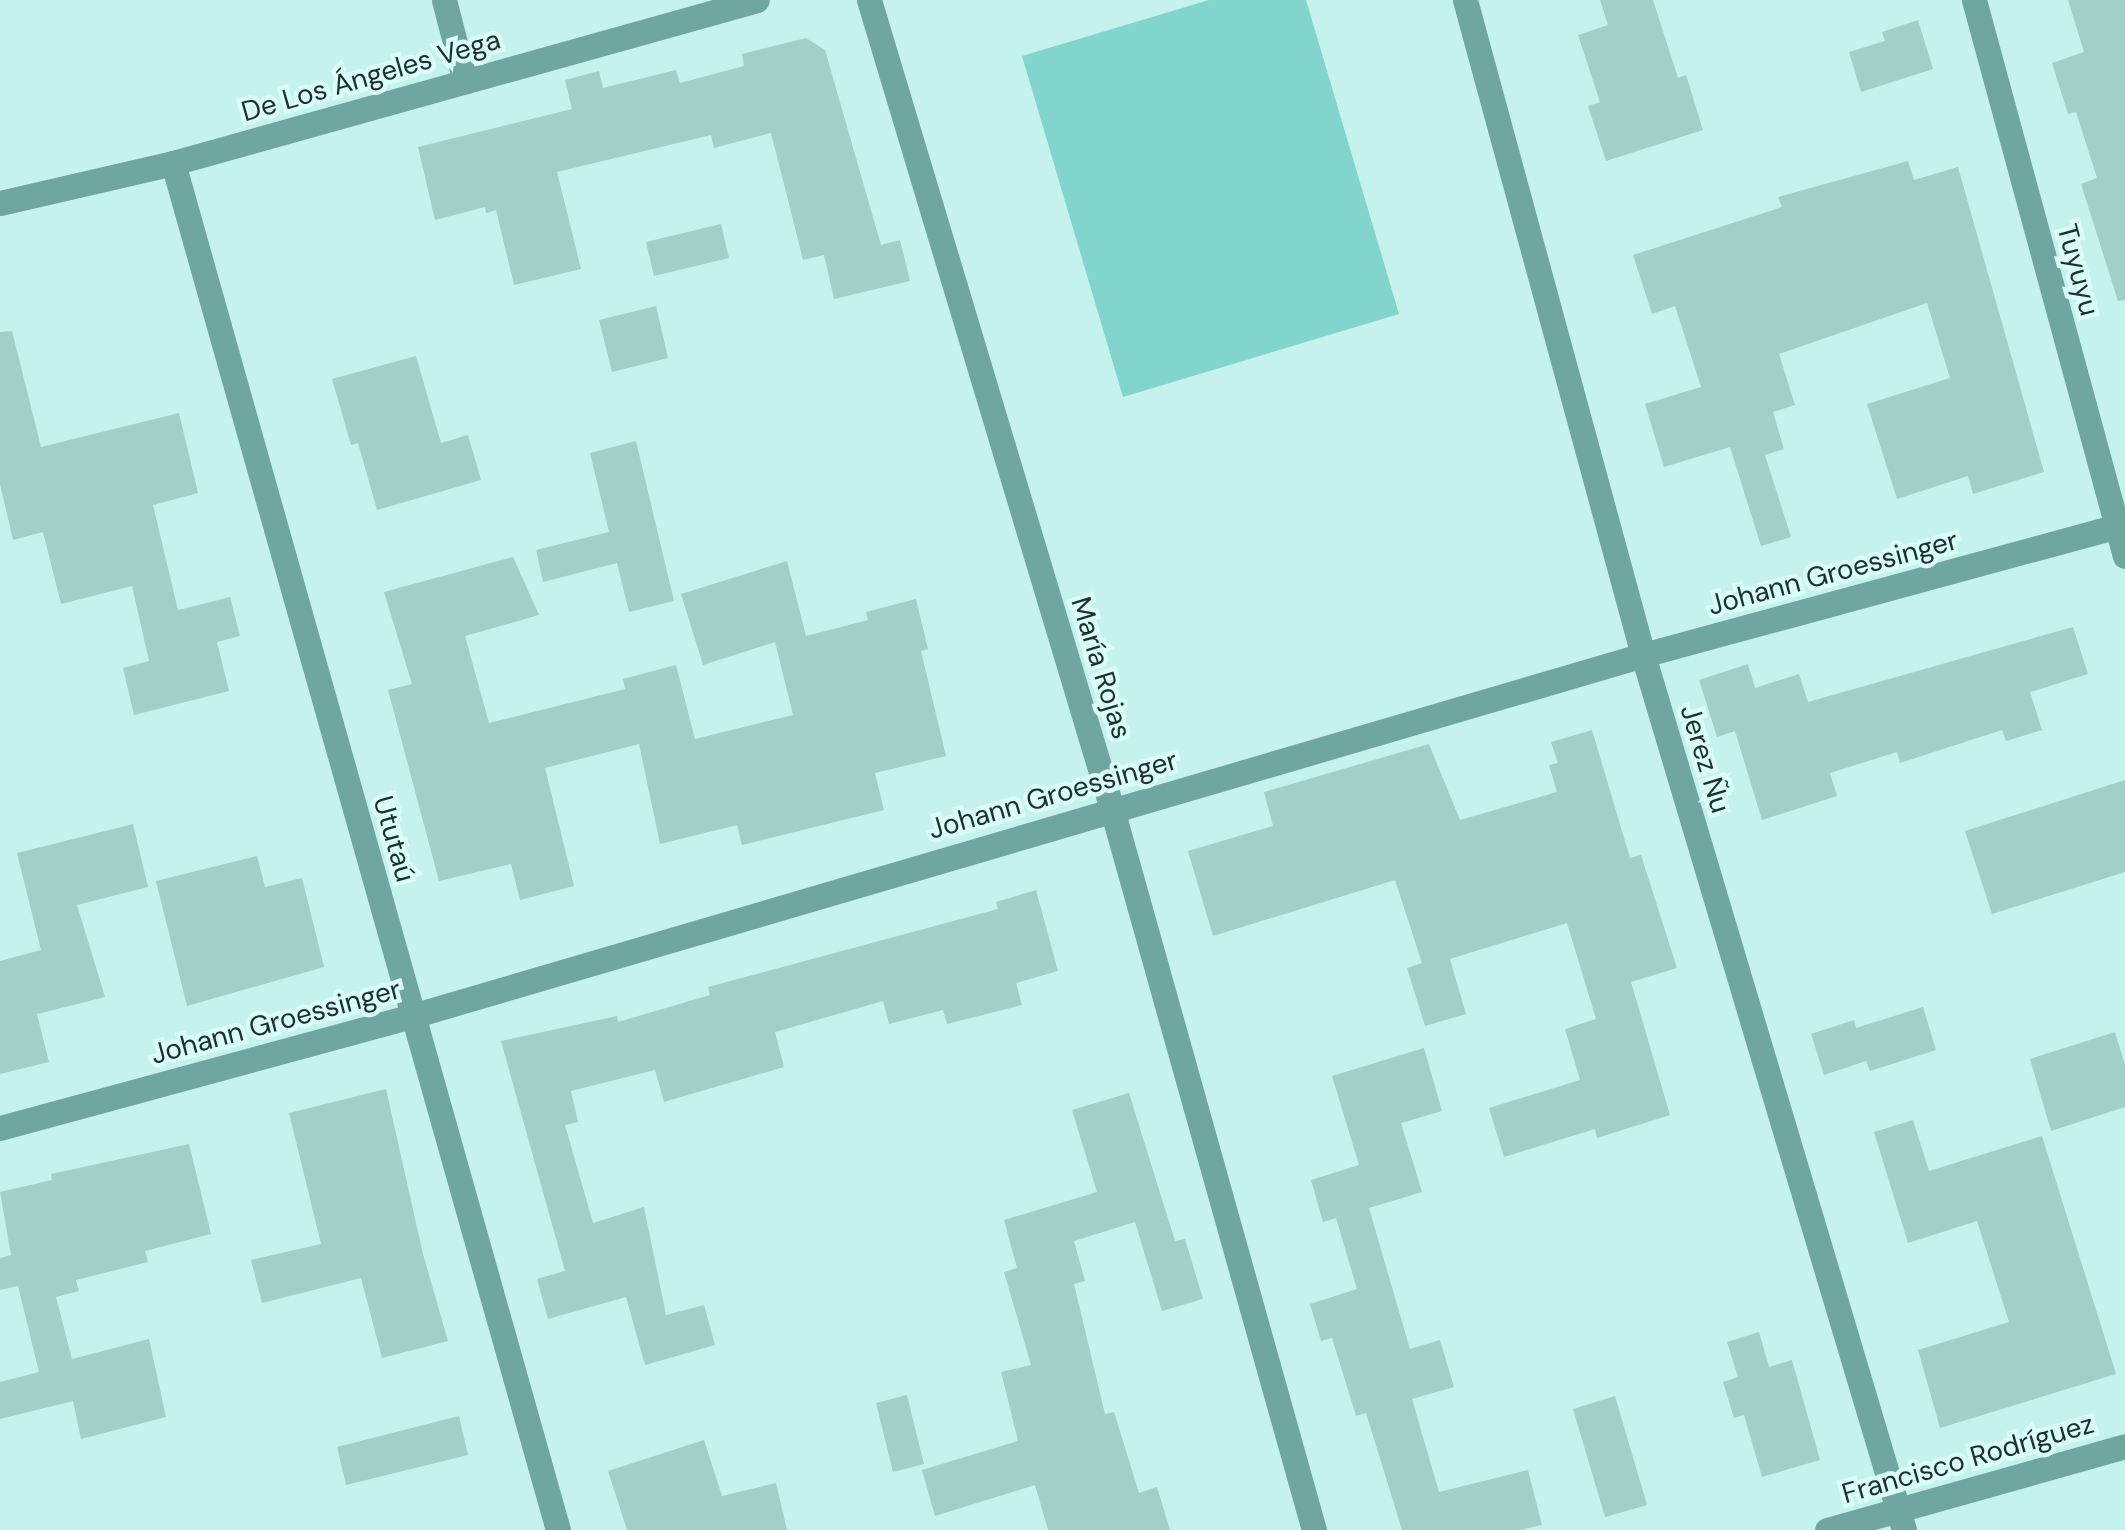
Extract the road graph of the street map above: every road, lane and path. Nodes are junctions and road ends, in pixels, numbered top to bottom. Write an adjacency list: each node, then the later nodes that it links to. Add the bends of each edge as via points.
1 (444, 0): 6 (street)
2 (757, 0): 6 (street, De Los Ángeles Vega)
3 (869, 0): 12 (street, María Rojas)
4 (1465, 0): 11 (street, Jerez Ñu)
5 (1974, 0): 9 (street, Tuyuyu)
6 (465, 82): 7 (street, De Los Ángeles Vega)
7 (173, 163): 8 (street, De Los Ángeles Vega); 13 (street, Ututaú)
8 (0, 203)
9 (2121, 526): 10 (street, Tuyuyu); 11 (street, Johann Groessinger)
10 (2125, 556)
11 (1643, 656): 12 (street, Johann Groessinger); 16 (street, Jerez Ñu)
12 (1112, 809): 13 (street, Johann Groessinger); 18 (street, María Rojas)
13 (412, 1016): 14 (street, Johann Groessinger); 17 (street, Ututaú)
14 (0, 1128)
15 (2125, 1446): 16 (street, Francisco Rodríguez)
16 (1902, 1520): 19 (street, Francisco Rodríguez)
17 (558, 1530)
18 (1314, 1530)
19 (1827, 1530)

